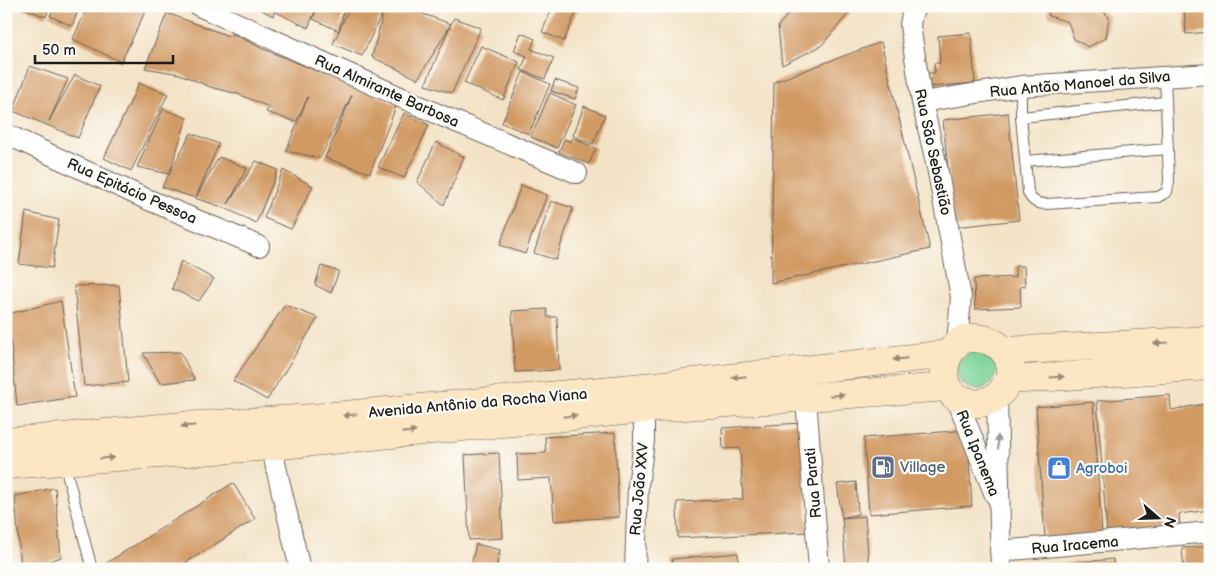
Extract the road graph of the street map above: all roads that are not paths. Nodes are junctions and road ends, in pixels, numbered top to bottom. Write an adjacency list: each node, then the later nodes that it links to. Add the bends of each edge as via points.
1 (199, 6): 12 (street, Rua Almirante Barbosa)
2 (916, 6): 6 (street, Rua São Sebastião, via 910,25)
3 (1210, 74): 4 (street, Rua Antão Manoel da Silva)
4 (1165, 76): 5 (street, Rua Antão Manoel da Silva); 7 (lane)
5 (1021, 86): 6 (street, Rua Antão Manoel da Silva); 8 (lane)
6 (922, 102): 15 (street, Rua São Sebastião)
7 (1165, 102): 8 (lane); 10 (lane)
8 (1020, 116): 11 (lane)
9 (6, 134): 13 (street, Rua Epitácio Pessoa, via 144,198)
10 (1168, 149): 11 (lane); 11 (lane, via 1168,189 1158,197 1038,204 1028,192)
11 (1025, 161)
12 (577, 173)
13 (260, 246)
14 (1210, 340): 15 (main road, Avenida Antônio da Rocha Viana, one-way to 15)
15 (973, 347): 17 (main road, via 1010,364); 18 (main road, via 944,370); 21 (main road, Avenida Antônio da Rocha Viana, one-way to 21, via 675,384)
16 (1210, 366): 17 (main road, one-way to 16)
17 (1003, 389): 18 (main road, via 976,404); 25 (street, Rua Ipanema, one-way to 17)
18 (952, 392): 19 (main road, Avenida Antônio da Rocha Viana, one-way to 18); 25 (street, Rua Ipanema)
19 (806, 398): 20 (main road, Avenida Antônio da Rocha Viana); 31 (street, Rua Parati)
20 (644, 409): 22 (main road, Avenida Antônio da Rocha Viana, one-way to 20); 30 (street, Rua João XXV)
21 (6, 442)
22 (271, 446): 23 (main road, Avenida Antônio da Rocha Viana, one-way to 22); 29 (street)
23 (64, 461): 24 (main road, Avenida Antônio da Rocha Viana); 28 (lane)
24 (6, 465)
25 (1000, 509): 27 (street, Rua Ipanema)
26 (1210, 532): 27 (street, Rua Iracema)
27 (1000, 560)
28 (92, 569)
29 (300, 569)
30 (634, 569)
31 (819, 569)

